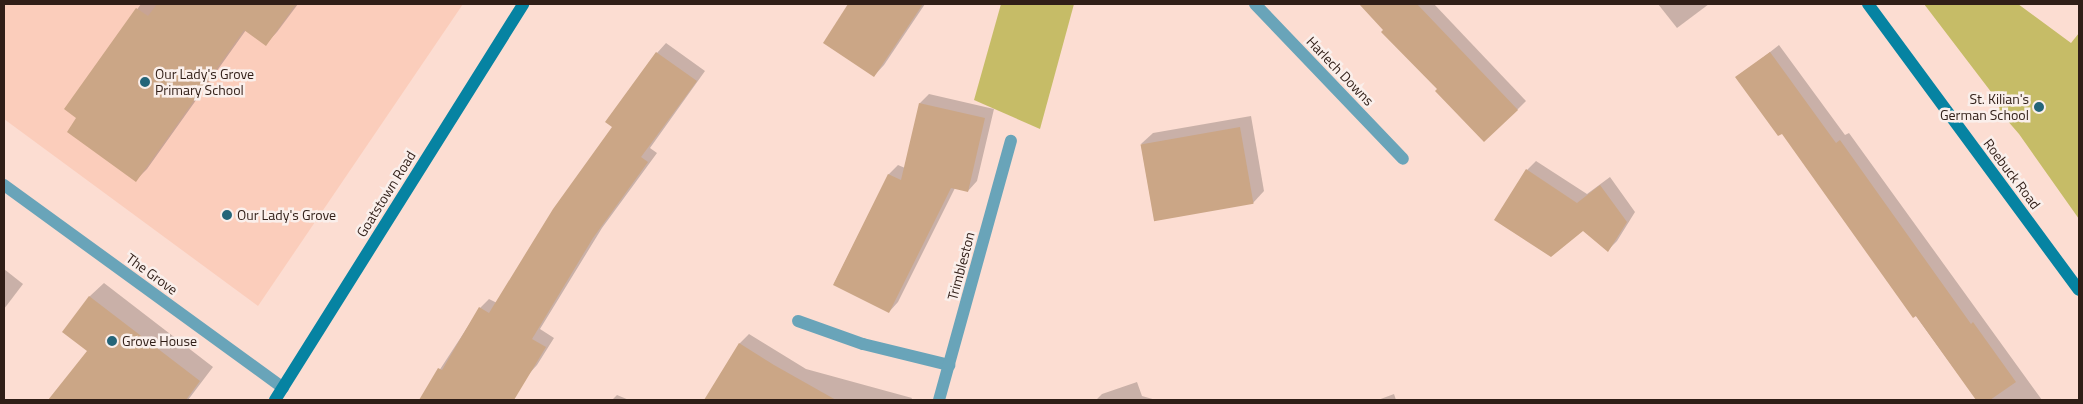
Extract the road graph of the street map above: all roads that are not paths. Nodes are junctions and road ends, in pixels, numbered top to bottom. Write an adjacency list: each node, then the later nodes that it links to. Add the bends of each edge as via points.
1 (522, 4): 10 (main road, Goatstown Road)
2 (1255, 4): 5 (street, Harlech Downs)
3 (1868, 4): 7 (main road, Roebuck Road)
4 (1011, 141): 9 (street, Trimbleston)
5 (1403, 159)
6 (4, 185): 10 (street, The Grove)
7 (2079, 290)
8 (798, 321): 9 (street, via 863,344)
9 (949, 365): 12 (street, Trimbleston)
10 (283, 388): 11 (main road, Goatstown Road)
11 (275, 400)
12 (939, 400)

